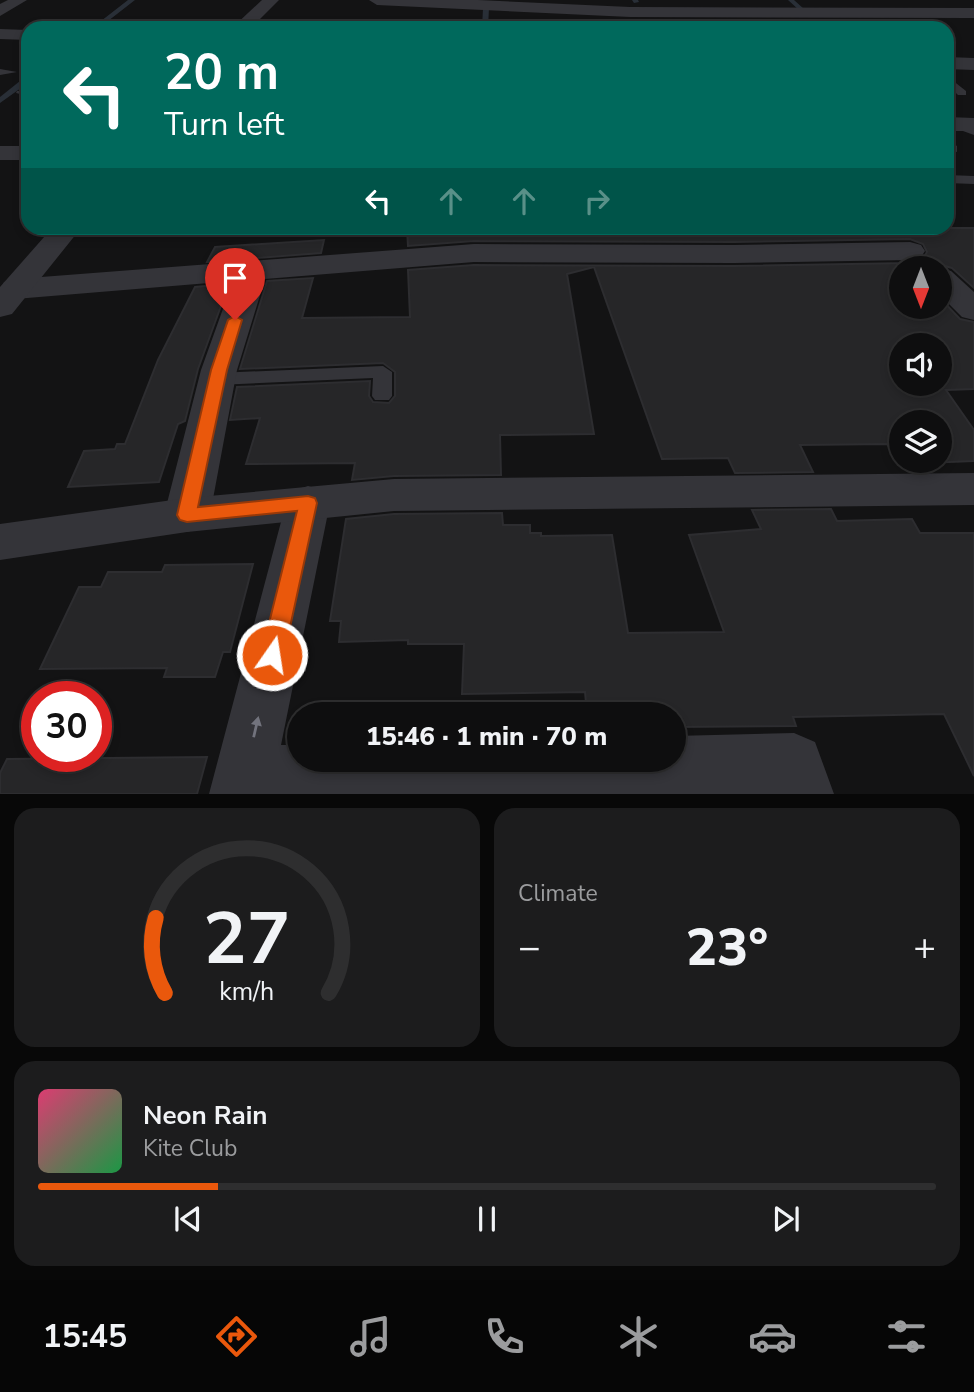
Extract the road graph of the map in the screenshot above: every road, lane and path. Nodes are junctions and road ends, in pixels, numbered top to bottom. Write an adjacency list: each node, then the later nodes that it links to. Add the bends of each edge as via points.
1 (271, 0): 10 (street)
2 (377, 0): 4 (street)
3 (926, 0): 8 (street)
4 (435, 1): 5 (street)
5 (626, 6): 6 (street)
6 (682, 13): 7 (street); 11 (street)
7 (806, 13): 8 (street); 12 (street)
8 (948, 13): 9 (street)
9 (974, 13)
10 (248, 21)
11 (688, 21)
12 (815, 21)
13 (0, 34): 14 (street)
14 (21, 35)
15 (954, 63): 16 (street)
16 (974, 64)
17 (0, 72): 18 (lane)
18 (12, 72)
19 (954, 86): 20 (lane)
20 (962, 93)
21 (954, 124): 22 (street)
22 (974, 128)
23 (0, 153): 24 (street)
24 (21, 153)
25 (954, 179): 26 (lane)
26 (974, 180)
27 (61, 235): 33 (street)
28 (893, 235): 29 (street)
29 (916, 256)
30 (889, 258): 31 (street, via 474,253)
31 (252, 271): 33 (street); 35 (street)
32 (952, 289): 34 (street)
33 (8, 298)
34 (974, 310)
35 (217, 379): 36 (lane, via 383,372); 39 (street)
36 (382, 396)
37 (974, 489): 38 (street, via 408,495)
38 (308, 503): 39 (street); 41 (street, one-way to 38)
39 (187, 515): 40 (street)
40 (0, 542)
41 (242, 785): 42 (street, via 794,763)
42 (804, 793)

